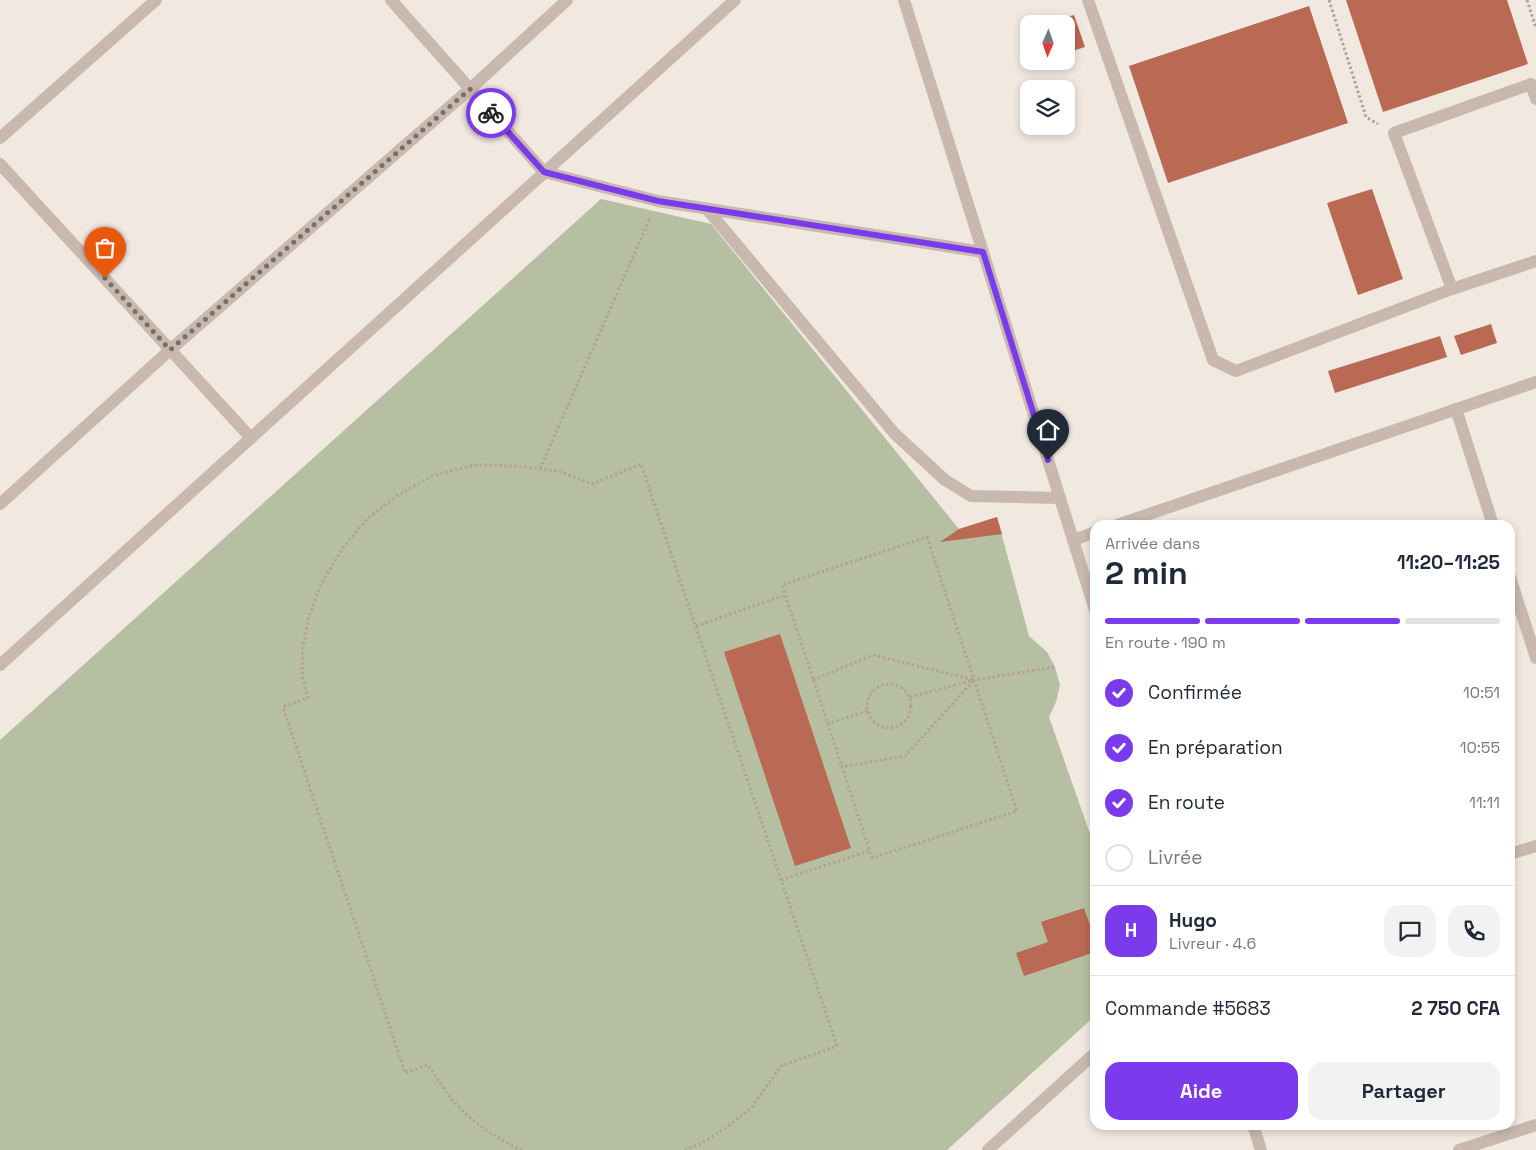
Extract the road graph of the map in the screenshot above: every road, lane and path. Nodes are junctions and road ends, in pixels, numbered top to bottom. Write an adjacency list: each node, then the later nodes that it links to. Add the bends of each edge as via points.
1 (156, 0): 13 (street)
2 (391, 0): 10 (street)
3 (567, 0): 10 (street)
4 (734, 0): 15 (street)
5 (904, 0): 18 (street)
6 (1088, 0): 20 (street, via 1213,360 1236,371)
7 (1329, 0): 12 (path, via 1366,117)
8 (1527, 0): 9 (path)
9 (1536, 28)
10 (470, 89): 15 (street); 21 (street)
11 (1536, 99): 12 (street, via 1531,84)
12 (1394, 133): 20 (street)
13 (0, 138)
14 (0, 164): 21 (street)
15 (544, 172): 16 (street); 24 (street)
16 (658, 201): 17 (street); 25 (path)
17 (707, 209): 18 (street); 26 (street, via 895,434 945,480 971,496)
18 (983, 252): 26 (street)
19 (1536, 261): 20 (street)
20 (1452, 289)
21 (170, 350): 24 (street); 27 (street)
22 (1536, 382): 23 (street)
23 (1456, 409): 28 (street); 29 (street)
24 (251, 438): 37 (street)
25 (540, 469): 35 (path, via 592,484 641,464); 52 (path, via 475,465 432,476 398,495 367,519 342,548 321,584 308,620 302,676 308,698 282,707 405,1073 428,1065 450,1097 475,1122)
26 (1060, 498): 31 (street)
27 (0, 504)
28 (1132, 520)
29 (1491, 520)
30 (1090, 534): 31 (street)
31 (1074, 540): 32 (street)
32 (1090, 593)
33 (1515, 593): 36 (street)
34 (785, 595): 35 (path); 39 (path); 40 (path, via 782,585 927,537)
35 (696, 626): 48 (path)
36 (1536, 658)
37 (0, 665)
38 (1055, 667): 40 (path)
39 (813, 680): 40 (path, via 873,655); 43 (path)
40 (974, 680): 41 (path); 44 (path, via 905,756); 46 (path, via 1017,811 872,858)
41 (910, 697): 42 (path, via 900,686 878,686 869,696); 42 (path, via 912,704 908,718 896,727 881,726)
42 (868, 711): 43 (path)
43 (827, 724): 44 (path)
44 (842, 767): 46 (path)
45 (1536, 846): 47 (street)
46 (869, 851): 48 (path)
47 (1515, 852)
48 (781, 880): 53 (path, via 837,1046 781,1066 752,1107 727,1127)
49 (1090, 1058): 54 (street)
50 (1536, 1124): 56 (street)
51 (1255, 1130): 55 (street)
52 (522, 1150)
53 (685, 1150)
54 (988, 1150)
55 (1261, 1150)
56 (1459, 1150)

